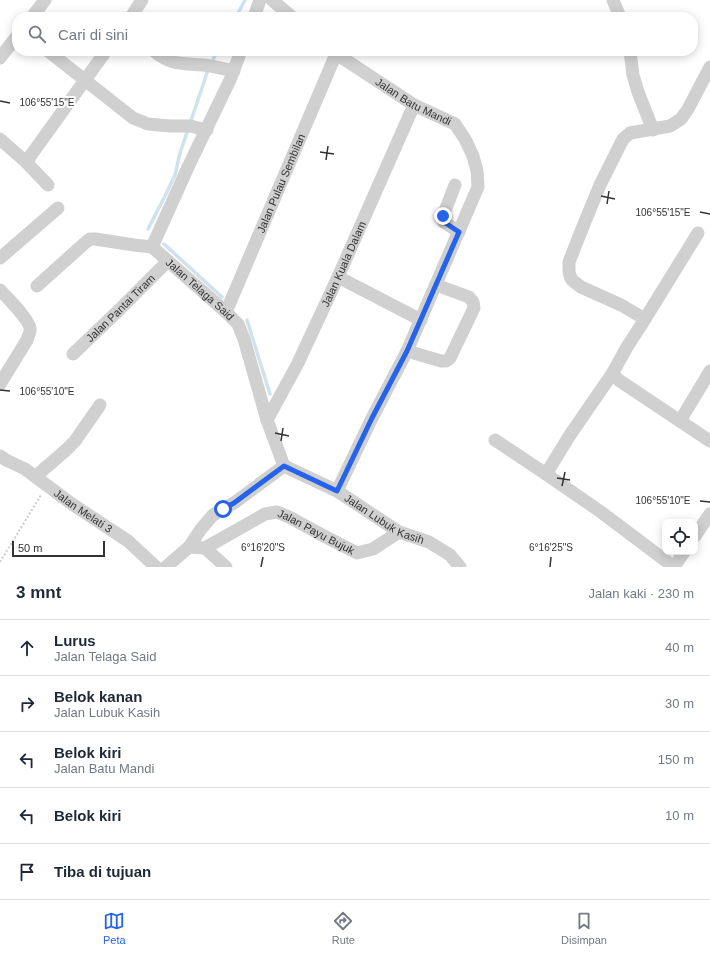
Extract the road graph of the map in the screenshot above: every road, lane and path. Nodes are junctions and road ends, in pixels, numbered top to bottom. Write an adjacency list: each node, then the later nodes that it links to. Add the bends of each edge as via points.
1 (45, 0): 6 (street)
2 (142, 0): 7 (street)
3 (260, 0): 8 (street)
4 (272, 0): 9 (street)
5 (613, 0): 10 (street)
6 (36, 12)
7 (134, 12)
8 (256, 12)
9 (286, 12)
10 (618, 12)
11 (12, 42): 19 (street)
12 (54, 56): 22 (street)
13 (102, 56): 22 (street)
14 (159, 56): 21 (street, via 174,63)
15 (239, 56): 21 (street)
16 (333, 56): 40 (street, Jalan Pulau Sembilan)
17 (339, 56): 23 (street, Jalan Batu Mandi)
18 (631, 56): 25 (street, via 638,92)
19 (0, 58)
20 (710, 67): 25 (street, via 680,119 670,126)
21 (234, 71): 24 (street)
22 (85, 80): 24 (street, via 133,118 148,124); 27 (street)
23 (414, 104): 31 (street, Jalan Batu Mandi, via 455,124 466,139 473,156 478,187); 36 (street, Jalan Kuala Dalam)
24 (207, 130): 33 (street)
25 (653, 130): 41 (street, via 630,134 623,139 600,185 569,262 570,276 581,288 621,305)
26 (0, 140): 27 (street)
27 (26, 162): 28 (street)
28 (48, 185)
29 (455, 185): 31 (street, via 443,220)
30 (58, 208): 34 (street)
31 (459, 232): 37 (street, Jalan Batu Mandi)
32 (698, 232): 41 (street)
33 (152, 247): 35 (street, Jalan Telaga Said); 38 (street, via 90,239)
34 (0, 258)
35 (168, 261): 40 (street, Jalan Telaga Said); 44 (street, Jalan Pantai Tiram)
36 (338, 277): 42 (street); 49 (street, Jalan Kuala Dalam, via 297,365)
37 (436, 285): 42 (street, Jalan Batu Mandi); 43 (street, via 468,297 474,308 450,358 446,361)
38 (37, 286)
39 (0, 290): 47 (street, via 30,327 27,340)
40 (226, 312): 49 (street, Jalan Telaga Said, via 238,324 244,339)
41 (645, 319): 46 (street)
42 (421, 320): 43 (street, Jalan Batu Mandi)
43 (407, 351): 58 (street, Jalan Batu Mandi)
44 (73, 354)
45 (710, 371): 50 (street)
46 (612, 374): 50 (street); 55 (street)
47 (1, 378)
48 (100, 405): 56 (street, via 75,441)
49 (267, 420): 54 (street, Jalan Telaga Said)
50 (680, 421): 52 (street)
51 (495, 440): 55 (street)
52 (710, 441)
53 (2, 461): 56 (street, Jalan Melati 3, via 17,464)
54 (284, 466): 58 (street, Jalan Lubuk Kasih); 62 (street, via 234,503 213,515)
55 (546, 474): 70 (street)
56 (36, 476): 57 (street, Jalan Melati 3)
57 (47, 486): 65 (path); 66 (street, Jalan Melati 3, via 128,541)
58 (337, 491): 60 (street, Jalan Lubuk Kasih)
59 (710, 514): 61 (street)
60 (399, 532): 63 (street, Jalan Payu Bujuk, via 373,549 357,553 277,512 265,514); 69 (street, Jalan Lubuk Kasih, via 429,542 450,556)
61 (698, 532)
62 (189, 547): 63 (street); 67 (street)
63 (206, 548): 68 (street)
64 (682, 555): 70 (street)
65 (0, 562)
66 (156, 567)
67 (166, 567)
68 (226, 567)
69 (460, 567)
70 (674, 567)

